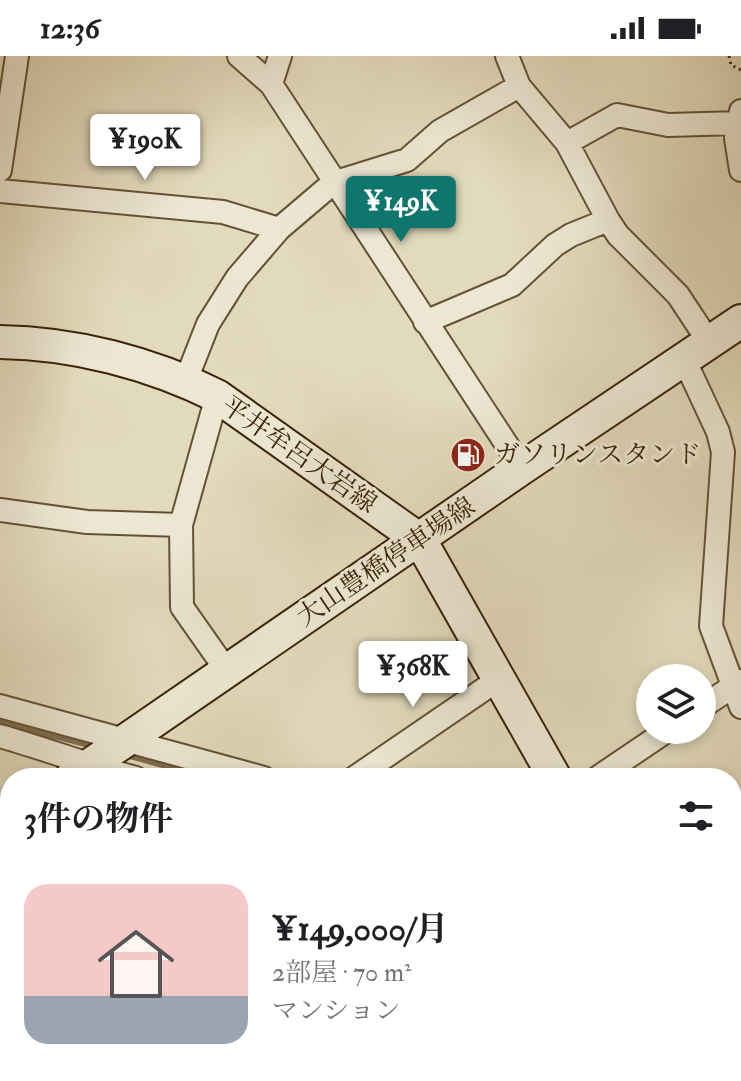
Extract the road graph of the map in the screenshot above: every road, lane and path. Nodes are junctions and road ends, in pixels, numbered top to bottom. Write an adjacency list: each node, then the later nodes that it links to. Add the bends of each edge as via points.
1 (17, 56): 11 (street)
2 (239, 56): 7 (street)
3 (280, 56): 7 (street)
4 (507, 56): 8 (street)
5 (729, 56): 6 (path, via 731,65)
6 (741, 70)
7 (271, 84): 13 (street)
8 (519, 86): 10 (street); 13 (street, via 440,131 407,160)
9 (740, 117): 10 (street, via 668,125 617,115); 12 (street, via 736,138)
10 (567, 143): 15 (street)
11 (0, 170)
12 (741, 170)
13 (333, 183): 16 (street); 18 (street)
14 (0, 191): 16 (street, via 223,212)
15 (608, 220): 18 (street, via 563,240 512,285); 20 (street, via 678,295)
16 (279, 229): 21 (street, via 237,278 208,324)
17 (741, 321): 20 (main road, 大山豊橋停車場線)
18 (425, 322): 23 (street)
19 (0, 342): 21 (main road, 平井牟呂大岩線, via 65,348)
20 (696, 350): 23 (main road, 大山豊橋停車場線); 29 (street, via 723,452 711,626)
21 (186, 380): 22 (main road, 平井牟呂大岩線)
22 (217, 396): 25 (street); 26 (main road, 平井牟呂大岩線)
23 (522, 468): 26 (main road, 大山豊橋停車場線)
24 (0, 510): 25 (street, via 87,522)
25 (181, 525): 27 (street, via 182,607)
26 (420, 540): 27 (main road, 大山豊橋停車場線); 28 (main road, 平井牟呂大岩線)
27 (227, 671): 33 (main road, 大山豊橋停車場線)
28 (499, 679): 37 (street); 38 (main road, 平井牟呂大岩線)
29 (738, 691): 30 (street)
30 (716, 701)
31 (0, 706): 33 (street)
32 (0, 736): 35 (street, via 67,755)
33 (126, 741): 35 (main road, 大山豊橋停車場線); 36 (street)
34 (647, 744): 39 (street)
35 (86, 768)
36 (227, 768)
37 (369, 768)
38 (549, 768)
39 (612, 768)

